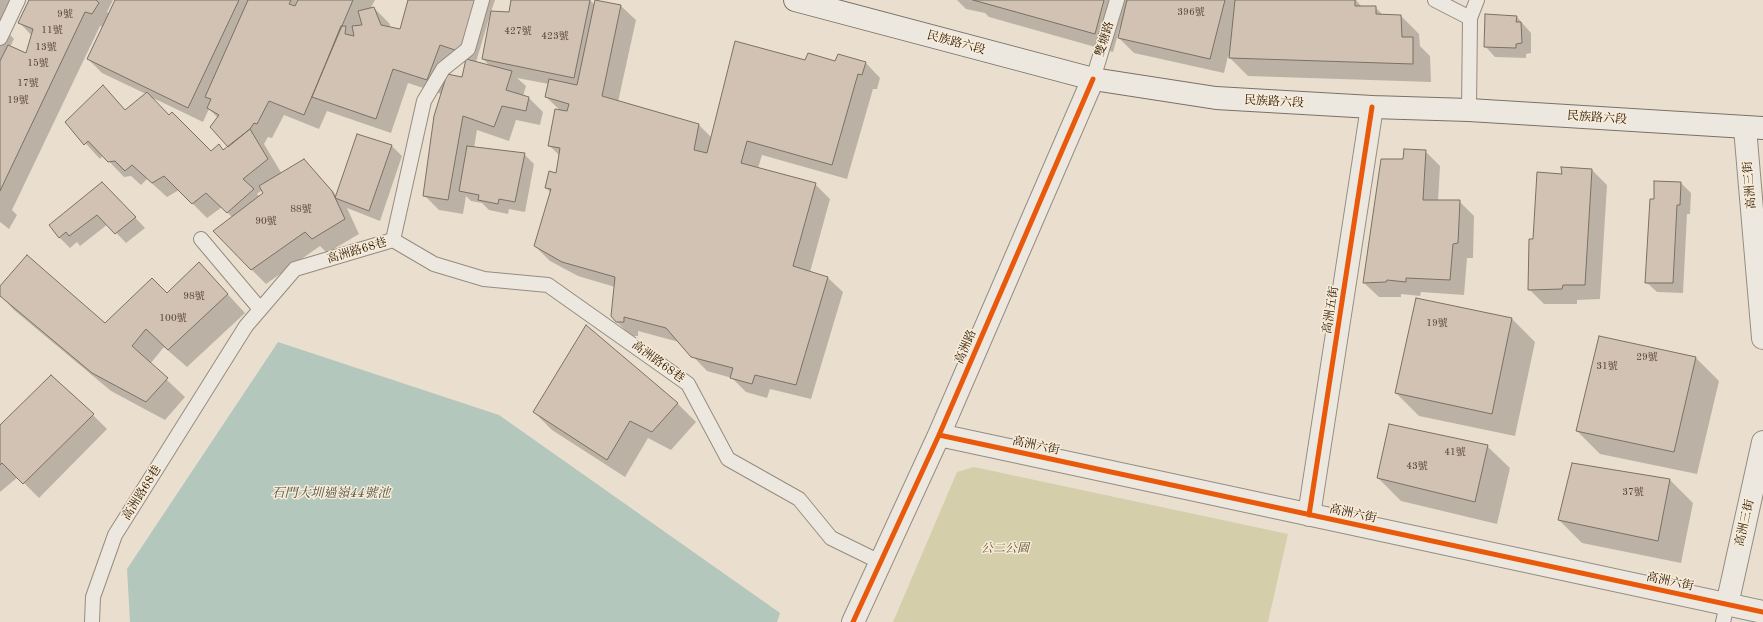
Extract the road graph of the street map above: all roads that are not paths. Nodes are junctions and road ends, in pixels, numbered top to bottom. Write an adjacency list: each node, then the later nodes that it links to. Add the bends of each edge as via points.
1 (18, 0): 8 (lane)
2 (482, 0): 14 (lane, via 468,49 443,69 424,101)
3 (796, 0): 9 (street, 民族路六段)
4 (1117, 0): 9 (lane, 雙塘路)
5 (1435, 0): 7 (lane)
6 (1477, 0): 7 (lane)
7 (1470, 18): 11 (lane)
8 (0, 38)
9 (1093, 79): 10 (street, 民族路六段, via 1216,98); 17 (street, 高洲路)
10 (1372, 108): 11 (street, 民族路六段); 19 (street, 高洲五街)
11 (1469, 110): 12 (street, 民族路六段)
12 (1754, 128): 16 (street, 高洲三街)
13 (201, 239): 15 (lane)
14 (392, 240): 15 (lane, 高洲路68巷, via 294,269); 20 (lane, 高洲路68巷, via 434,264 484,279 548,285 688,384 728,459 799,499 830,538)
15 (260, 309): 23 (lane, 高洲路68巷, via 246,326 115,535 93,597)
16 (1763, 338)
17 (939, 435): 19 (street, 高洲六街); 20 (street, 高洲路)
18 (1763, 442): 22 (street, 高洲三街)
19 (1309, 515): 22 (street, 高洲六街)
20 (880, 562): 24 (street, 高洲路)
21 (1763, 612): 22 (street, 高洲六街)
22 (1725, 613)
23 (92, 622)
24 (854, 622)

